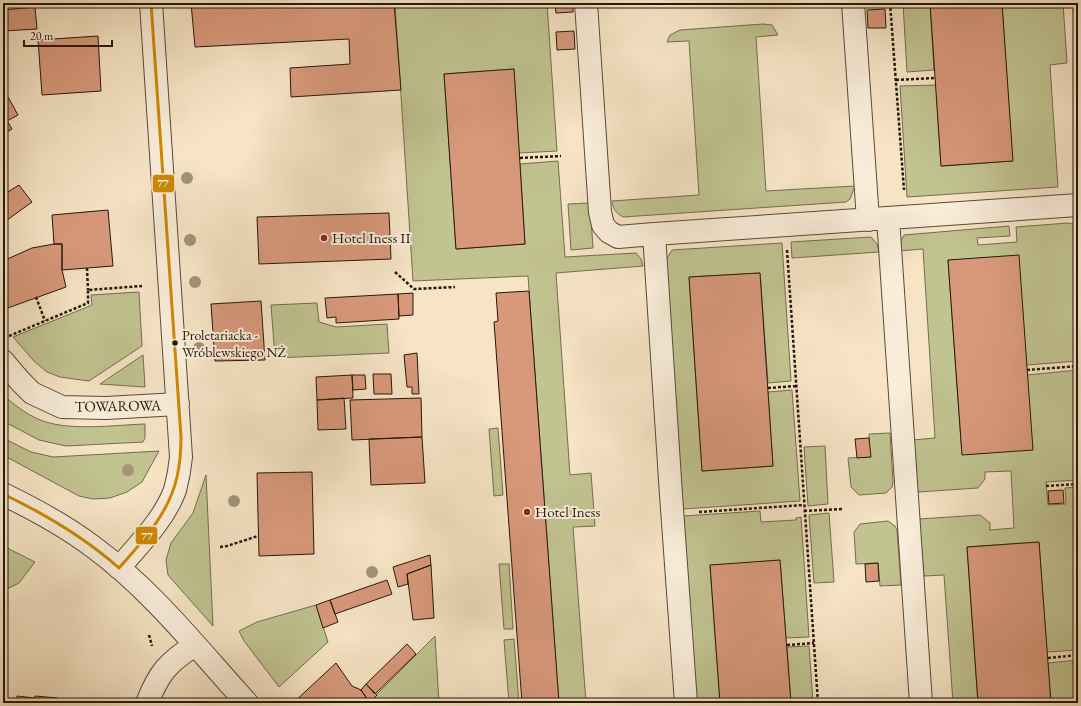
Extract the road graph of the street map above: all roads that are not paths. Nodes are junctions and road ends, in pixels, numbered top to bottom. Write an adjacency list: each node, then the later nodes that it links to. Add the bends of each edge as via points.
1 (151, 3): 8 (street)
2 (586, 3): 6 (street, via 603,225 618,237)
3 (853, 3): 5 (street)
4 (1078, 205): 5 (street)
5 (878, 219): 6 (street); 15 (street)
6 (654, 234): 14 (street)
7 (3, 361): 8 (street, TOWAROWA, via 32,393 62,406 106,408)
8 (178, 404): 10 (street, via 181,457 174,491 164,513)
9 (3, 494): 10 (street, via 68,529)
10 (118, 568): 11 (street, via 148,594)
11 (195, 644): 12 (street, via 165,667); 13 (street)
12 (146, 703)
13 (247, 703)
14 (686, 703)
15 (921, 703)

